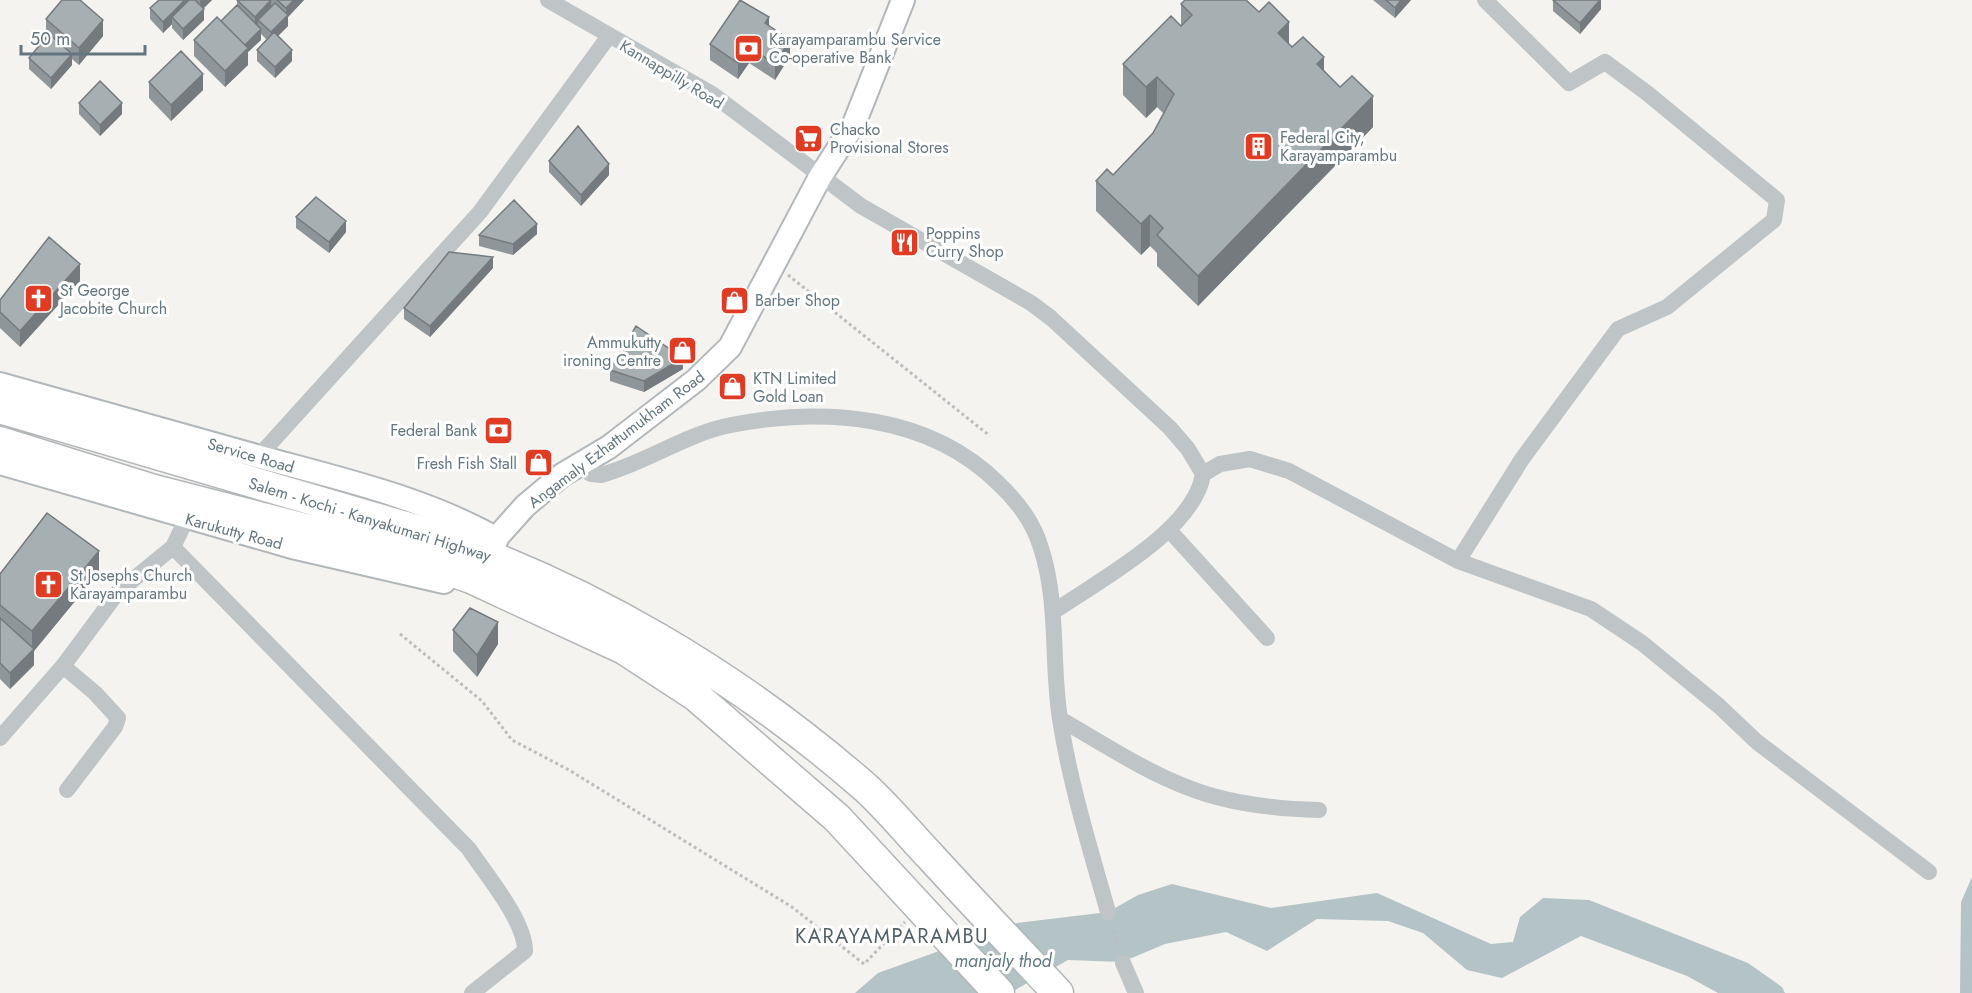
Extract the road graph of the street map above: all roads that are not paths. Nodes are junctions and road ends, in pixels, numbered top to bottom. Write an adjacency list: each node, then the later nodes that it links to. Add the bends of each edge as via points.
1 (548, 0): 4 (street, Kannappilly Road)
2 (903, 0): 5 (street, Angamaly Ezhattumukham Road, via 854,124)
3 (1485, 0): 17 (street, via 1569,83 1605,63 1777,200 1774,220 1667,308 1618,329 1522,459)
4 (609, 36): 5 (street, Kannappilly Road, via 711,94); 9 (street, via 480,212)
5 (820, 177): 11 (street, Angamaly Ezhattumukham Road, via 730,347 715,365 609,447); 12 (street, Kannappilly Road, via 903,231 1010,289 1045,313 1170,428)
6 (0, 384): 9 (street, Service Road)
7 (0, 408): 16 (highway, Salem - Kochi - Kanyakumari Highway, via 340,506)
8 (0, 442): 16 (highway, Salem - Kochi - Kanyakumari Highway, via 154,489 398,553)
9 (258, 457): 16 (street, Service Road, via 406,500 472,525)
10 (0, 463): 13 (street, Karukutty Road)
11 (576, 465): 16 (street, Angamaly Ezhattumukham Road, via 525,506); 18 (street, via 596,476 606,474 681,440 754,421 838,417 896,425 949,447 979,465 1006,491 1027,518 1041,546)
12 (1203, 474): 14 (street, via 1197,495); 17 (street, via 1234,460 1269,464)
13 (187, 518): 15 (street); 16 (street, Karukutty Road, via 445,582)
14 (1170, 531): 18 (street); 19 (street)
15 (173, 547): 20 (street, via 118,592); 28 (street, via 469,849 525,941 525,951)
16 (484, 556): 29 (highway, Salem - Kochi - Kanyakumari Highway, via 696,696 837,818); 30 (highway, Salem - Kochi - Kanyakumari Highway, via 620,616 725,680 810,739 868,790)
17 (1458, 561): 25 (street, via 1574,601 1609,620 1719,706 1757,742)
18 (1053, 612): 21 (street)
19 (1267, 638)
20 (63, 666): 22 (street); 23 (street, via 118,718)
21 (1060, 719): 24 (street, via 1187,788 1267,806); 26 (street, via 1073,787)
22 (0, 738)
23 (67, 790)
24 (1319, 810)
25 (1929, 872)
26 (1108, 912)
27 (1122, 963): 31 (street)
28 (472, 993)
29 (999, 993)
30 (1058, 993)
31 (1136, 993)

